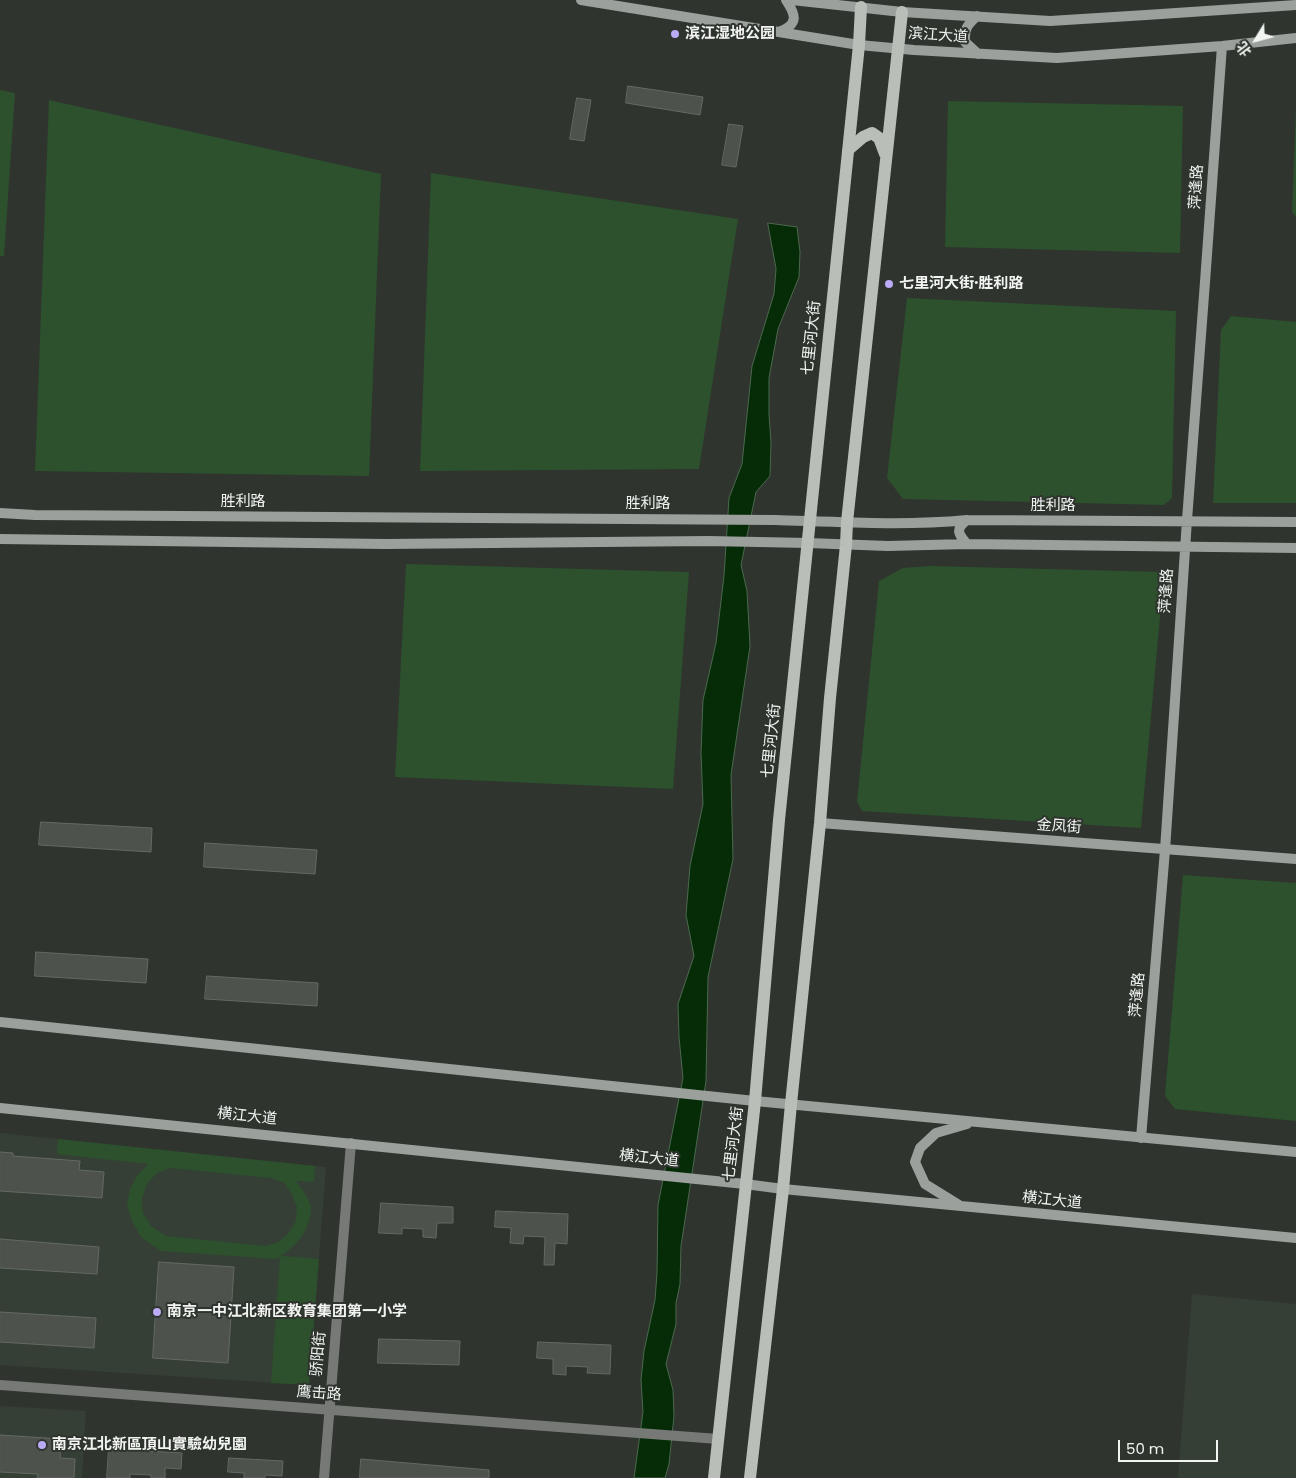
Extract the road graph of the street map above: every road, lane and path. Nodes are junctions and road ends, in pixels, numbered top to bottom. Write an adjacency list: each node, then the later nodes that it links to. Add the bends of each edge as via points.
1 (581, 0): 8 (street, 滨江大道)
2 (786, 0): 8 (street, via 794,12 794,20 789,28)
3 (792, 0): 5 (street, 滨江大道)
4 (1296, 4): 7 (street, 滨江大道, via 1050,20)
5 (861, 7): 6 (street, 滨江大道); 10 (main road, 七里河大街)
6 (902, 12): 7 (street, 滨江大道); 12 (main road)
7 (977, 16): 13 (street, via 964,34 965,42)
8 (779, 32): 10 (street, 滨江大道)
9 (1296, 38): 11 (street, 滨江大道)
10 (859, 45): 12 (street, 滨江大道); 14 (main road, 七里河大街)
11 (1222, 46): 13 (street, 滨江大道, via 1057,58); 18 (street, 萍逢路)
12 (898, 49): 13 (street, 滨江大道); 15 (main road)
13 (978, 54)
14 (848, 150): 15 (main road, via 872,133 879,138); 19 (main road, 七里河大街)
15 (886, 156): 20 (main road)
16 (0, 514): 19 (street, 胜利路)
17 (967, 520): 18 (street, 胜利路); 20 (street, 胜利路, via 940,523); 24 (street, via 960,525 959,531)
18 (1187, 520): 21 (street, 胜利路); 26 (street, 萍逢路)
19 (810, 521): 20 (street, 胜利路); 23 (main road, 七里河大街)
20 (847, 522): 25 (main road)
21 (1296, 522)
22 (0, 539): 23 (street, via 386,544)
23 (808, 543): 25 (street); 32 (main road, 七里河大街, via 779,820)
24 (967, 544): 25 (street); 26 (street)
25 (846, 545): 28 (main road)
26 (1185, 546): 27 (street); 29 (street, 萍逢路)
27 (1296, 548)
28 (820, 823): 29 (street, 金凤街); 33 (main road)
29 (1165, 850): 30 (street, 金凤街); 36 (street, 萍逢路)
30 (1296, 859)
31 (0, 1022): 32 (street)
32 (755, 1101): 33 (street); 39 (main road, 七里河大街)
33 (791, 1104): 35 (street); 40 (main road)
34 (0, 1108): 37 (street, 横江大道)
35 (973, 1122): 36 (street); 41 (street, via 936,1133 920,1148 915,1162 925,1184)
36 (1141, 1138): 38 (street)
37 (351, 1143): 39 (street, 横江大道); 44 (street, 骄阳街)
38 (1296, 1152)
39 (745, 1184): 40 (street, 横江大道); 45 (main road, 七里河大街)
40 (784, 1189): 41 (street, 横江大道); 48 (main road)
41 (962, 1206): 42 (street, 横江大道)
42 (1296, 1238)
43 (0, 1386): 44 (street, 鹰击路)
44 (329, 1409): 45 (street, 鹰击路); 46 (street, 骄阳街)
45 (718, 1439): 47 (main road, 七里河大街)
46 (324, 1478)
47 (714, 1478)
48 (750, 1478)

